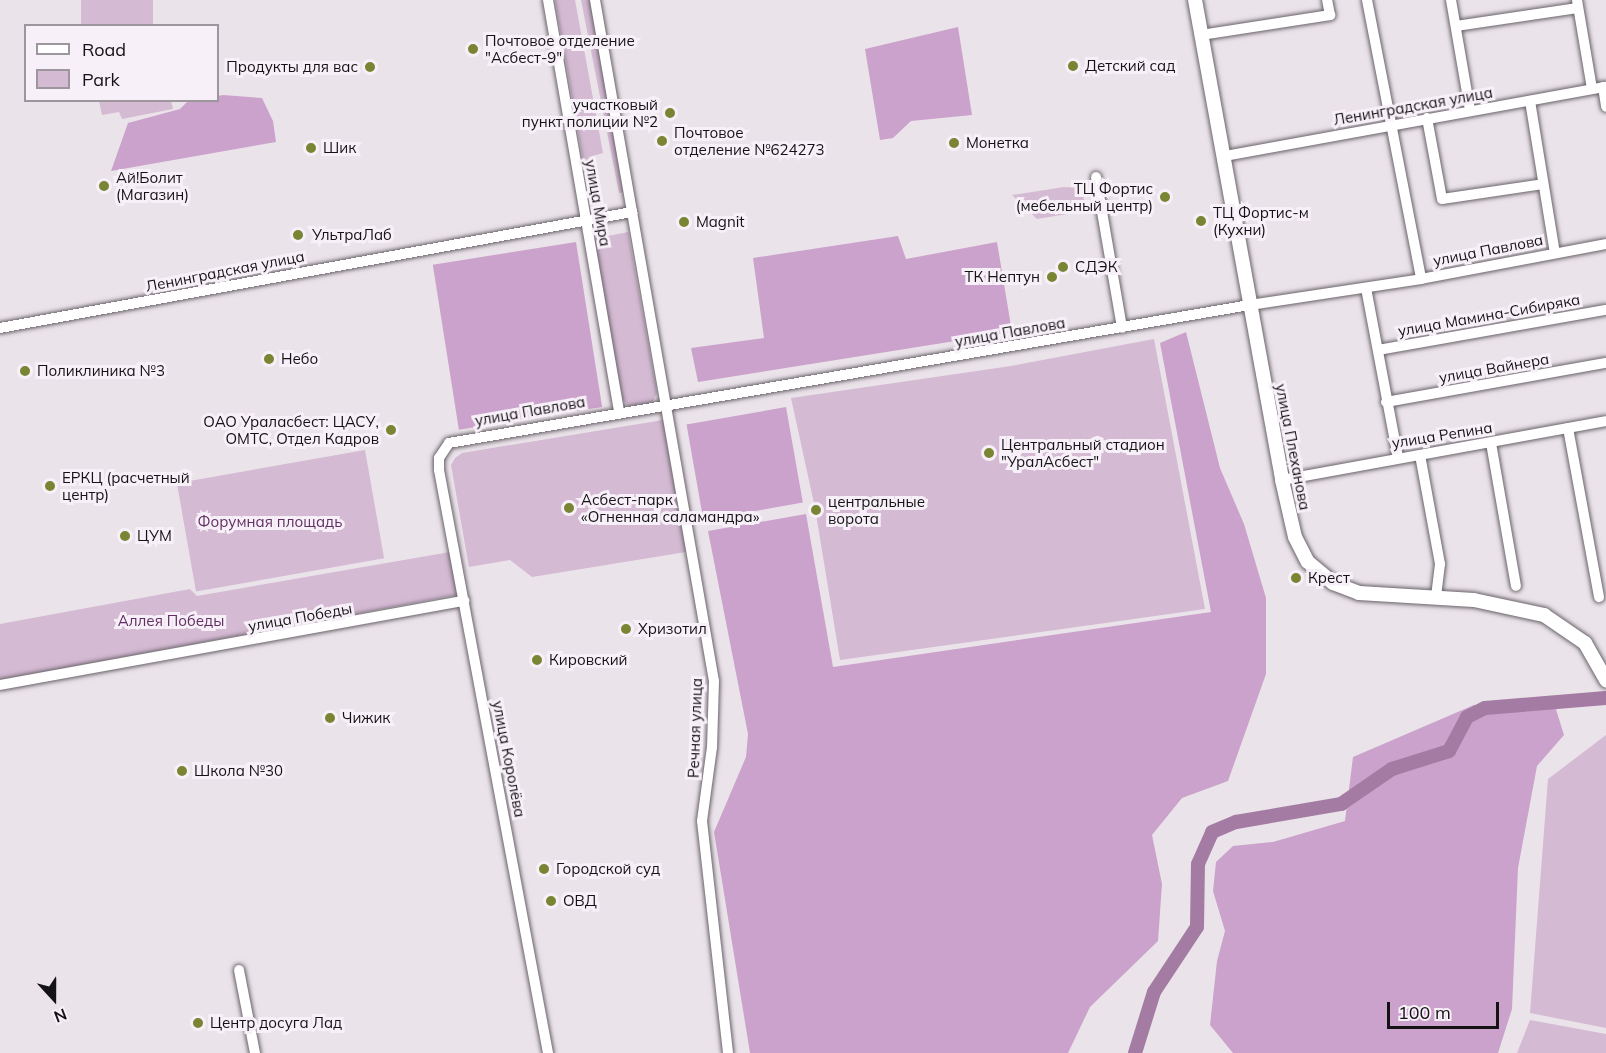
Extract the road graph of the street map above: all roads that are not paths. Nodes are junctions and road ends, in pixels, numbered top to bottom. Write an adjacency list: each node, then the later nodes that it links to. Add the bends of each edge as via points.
1 (548, 0): 20 (street, улица Мира)
2 (595, 0): 19 (street)
3 (1195, 0): 9 (main road, улица Плеханова)
4 (1327, 0): 9 (street, via 1330,15)
5 (1367, 0): 15 (street)
6 (1451, 0): 8 (street)
7 (1577, 4): 8 (street); 10 (street)
8 (1456, 26): 13 (street)
9 (1201, 35): 16 (main road, улица Плеханова)
10 (1600, 88): 11 (street, Ленинградская улица); 12 (street)
11 (1530, 101): 13 (street, Ленинградская улица); 18 (street)
12 (1606, 107)
13 (1470, 110): 14 (street, Ленинградская улица)
14 (1427, 118): 15 (street, Ленинградская улица); 18 (street, via 1442,199)
15 (1390, 125): 16 (street, Ленинградская улица); 23 (street)
16 (1225, 156): 25 (main road, улица Плеханова)
17 (1096, 177): 28 (street)
18 (1543, 184): 22 (street)
19 (632, 212): 20 (street, Ленинградская улица); 32 (street)
20 (586, 221): 27 (street, Ленинградская улица); 33 (street, улица Мира)
21 (1606, 244): 22 (street, улица Павлова)
22 (1555, 253): 23 (street, улица Павлова)
23 (1421, 279): 24 (street, улица Павлова)
24 (1366, 288): 25 (street, улица Павлова); 29 (street)
25 (1250, 305): 28 (street, улица Павлова); 40 (main road, улица Плеханова)
26 (1606, 310): 29 (street, улица Мамина-Сибиряка)
27 (0, 328)
28 (1122, 328): 32 (street, улица Павлова)
29 (1378, 350): 31 (street)
30 (1606, 363): 31 (street, улица Вайнера)
31 (1386, 402): 38 (street)
32 (666, 406): 33 (street, улица Павлова); 50 (street, Речная улица, via 714,681 712,747 702,821)
33 (620, 412): 39 (street, улица Павлова, via 460,438 442,450)
34 (1606, 421): 35 (street, улица Репина)
35 (1568, 428): 36 (street, улица Репина); 42 (street)
36 (1491, 442): 37 (street, улица Репина); 41 (street)
37 (1420, 455): 38 (street, улица Репина); 43 (street, via 1440,564)
38 (1398, 457): 40 (street, улица Репина)
39 (439, 470): 44 (street, улица Королёва)
40 (1282, 480): 43 (main road, улица Плеханова, via 1295,537 1318,573 1359,593)
41 (1516, 586)
42 (1599, 597)
43 (1436, 598): 45 (main road, улица Плеханова, via 1510,605 1558,622 1585,643)
44 (464, 601): 46 (street, улица Победы); 49 (street, улица Королёва)
45 (1606, 680)
46 (0, 685)
47 (239, 970): 48 (street)
48 (255, 1053)
49 (548, 1053)
50 (728, 1053)

